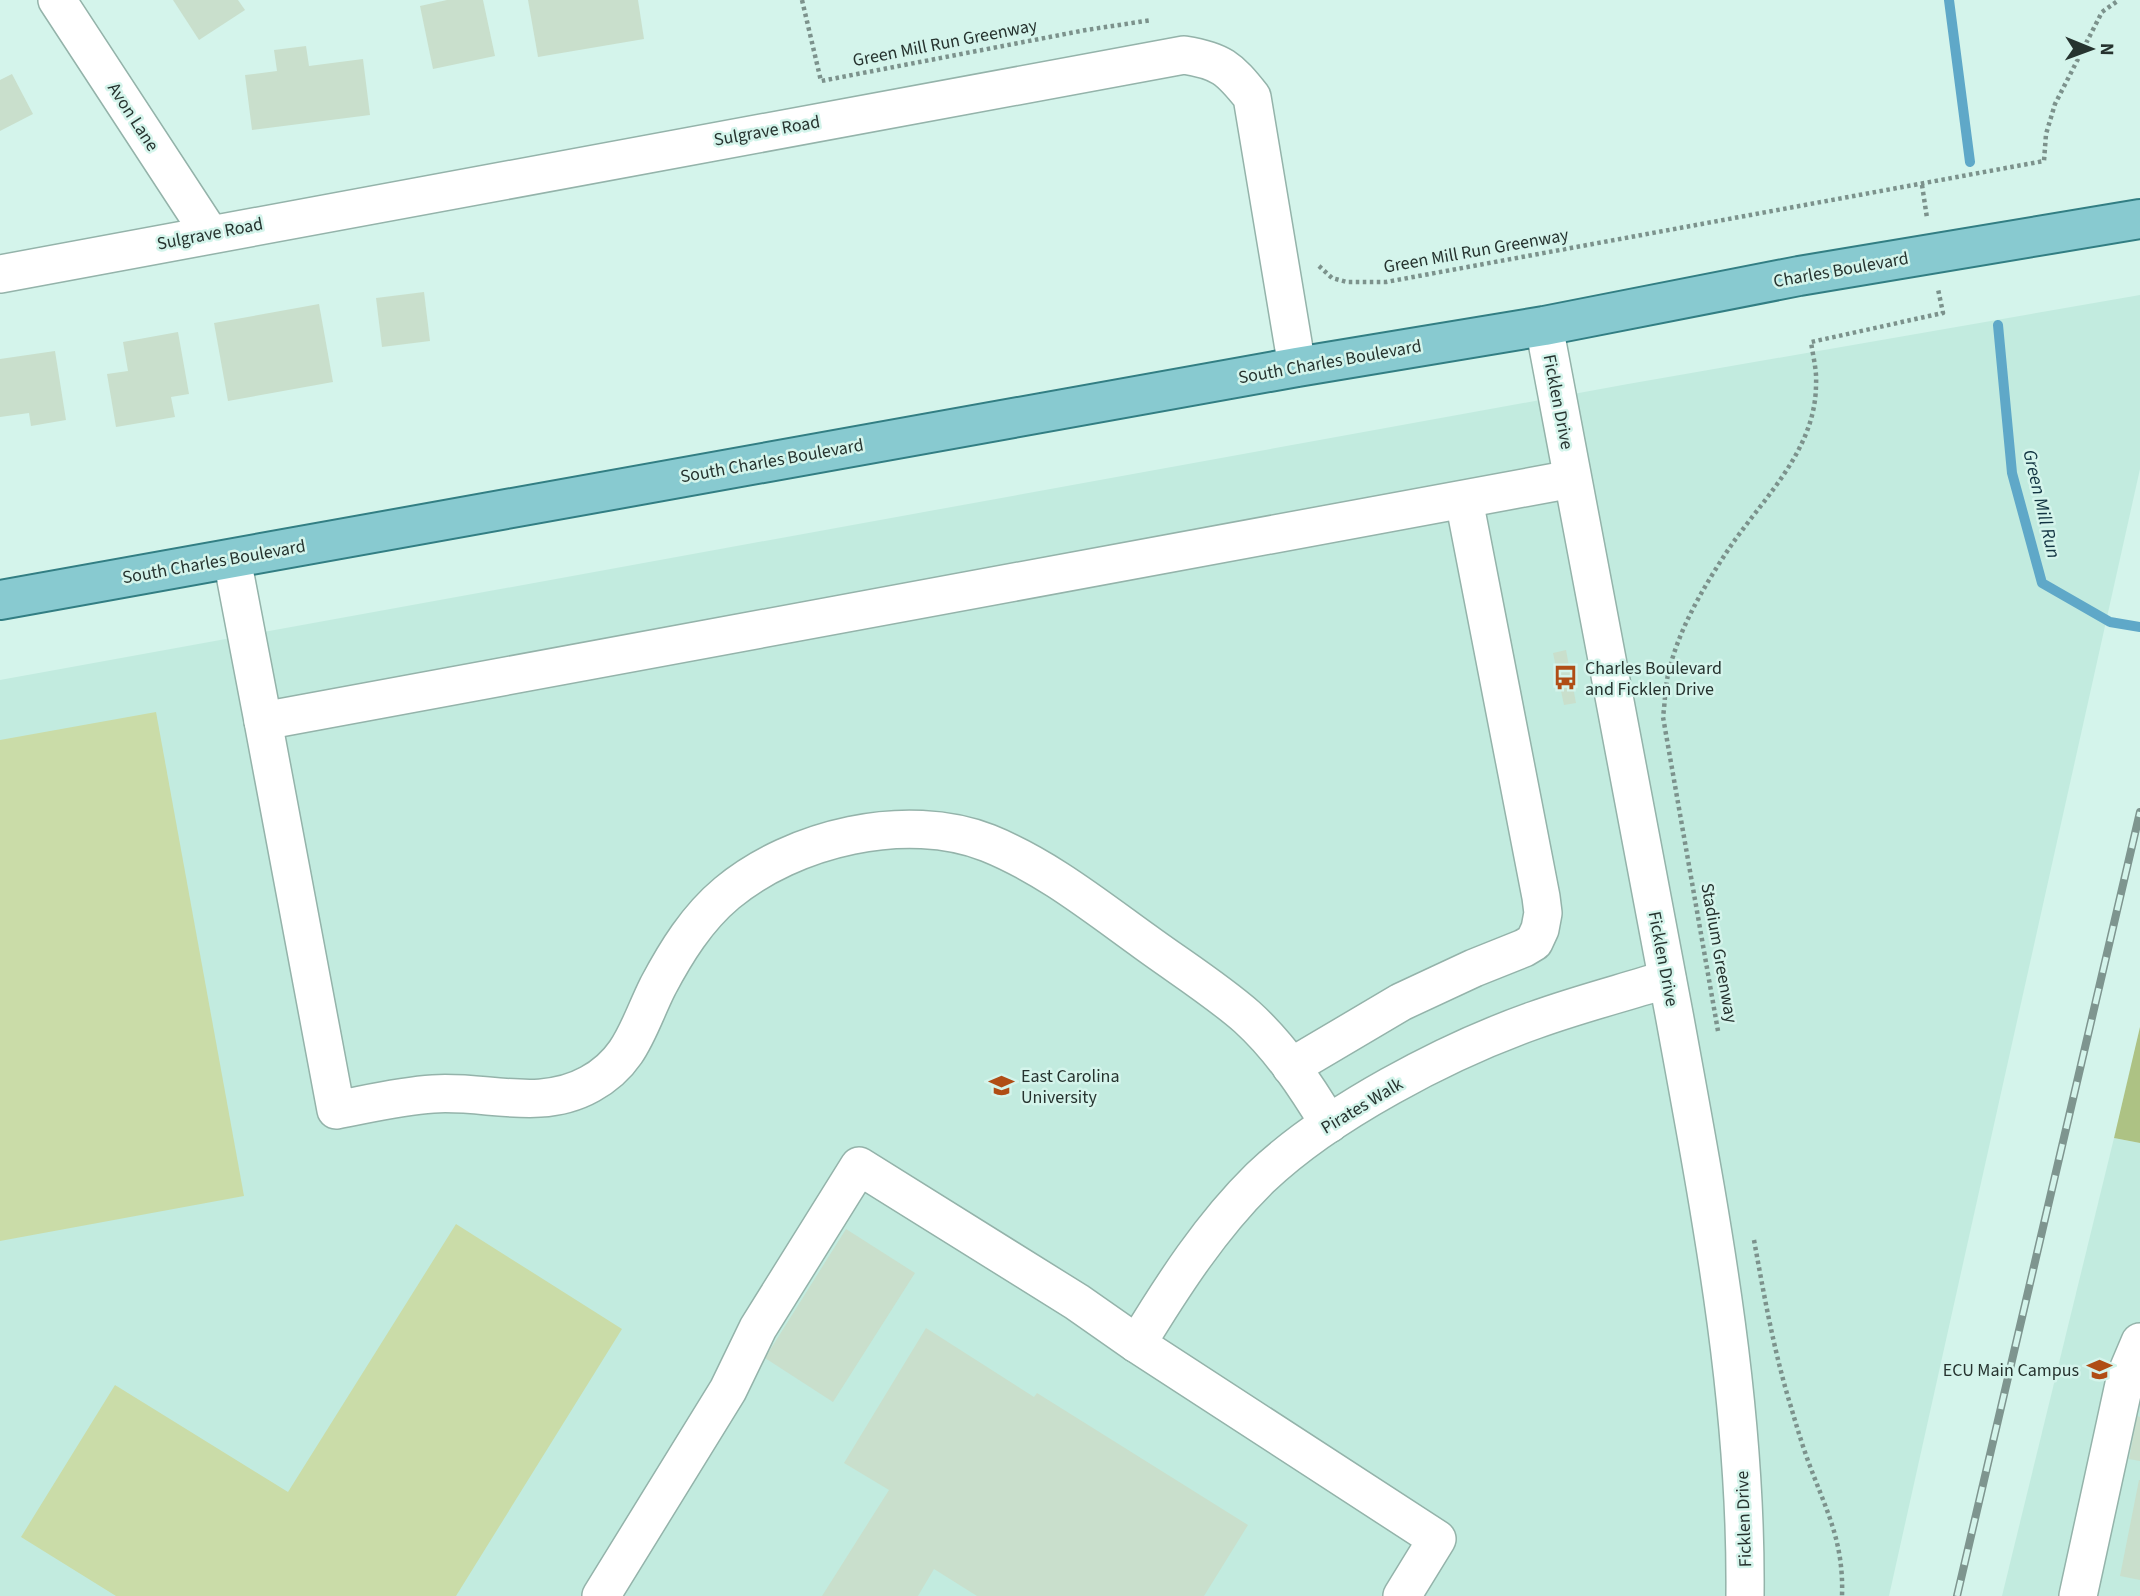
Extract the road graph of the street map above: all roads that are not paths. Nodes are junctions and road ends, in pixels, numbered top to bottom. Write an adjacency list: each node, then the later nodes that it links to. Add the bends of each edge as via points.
1 (57, 0): 3 (street, Avon Lane)
2 (2140, 219): 5 (main road, Charles Boulevard, via 1798,276)
3 (210, 234): 4 (street, Sulgrave Road); 6 (street, Sulgrave Road, via 1184,55 1208,59 1233,72 1252,97)
4 (0, 274)
5 (1544, 326): 6 (main road, South Charles Boulevard); 7 (street, Ficklen Drive)
6 (1297, 367): 9 (main road, South Charles Boulevard)
7 (1573, 479): 8 (street); 12 (street, Ficklen Drive)
8 (1465, 500): 11 (street); 13 (street, via 1541,897 1541,929 1524,948 1401,1002)
9 (232, 559): 10 (main road, South Charles Boulevard); 11 (street)
10 (0, 600)
11 (263, 720): 13 (street, via 336,1110 434,1093 527,1100 590,1084 625,1055 670,963 726,894 751,875 799,851 886,831 968,837 1043,872 1233,1006)
12 (1667, 979): 14 (street, Pirates Walk, via 1485,1040); 19 (street, Ficklen Drive, via 1727,1318 1742,1457)
13 (1291, 1067): 14 (street)
14 (1329, 1124): 16 (street, Pirates Walk, via 1289,1152 1224,1218)
15 (2140, 1342): 20 (street, via 2126,1375)
16 (1137, 1344): 17 (street, via 859,1166); 18 (street, via 1437,1538)
17 (601, 1596)
18 (1402, 1596)
19 (1745, 1596)
20 (2078, 1596)

